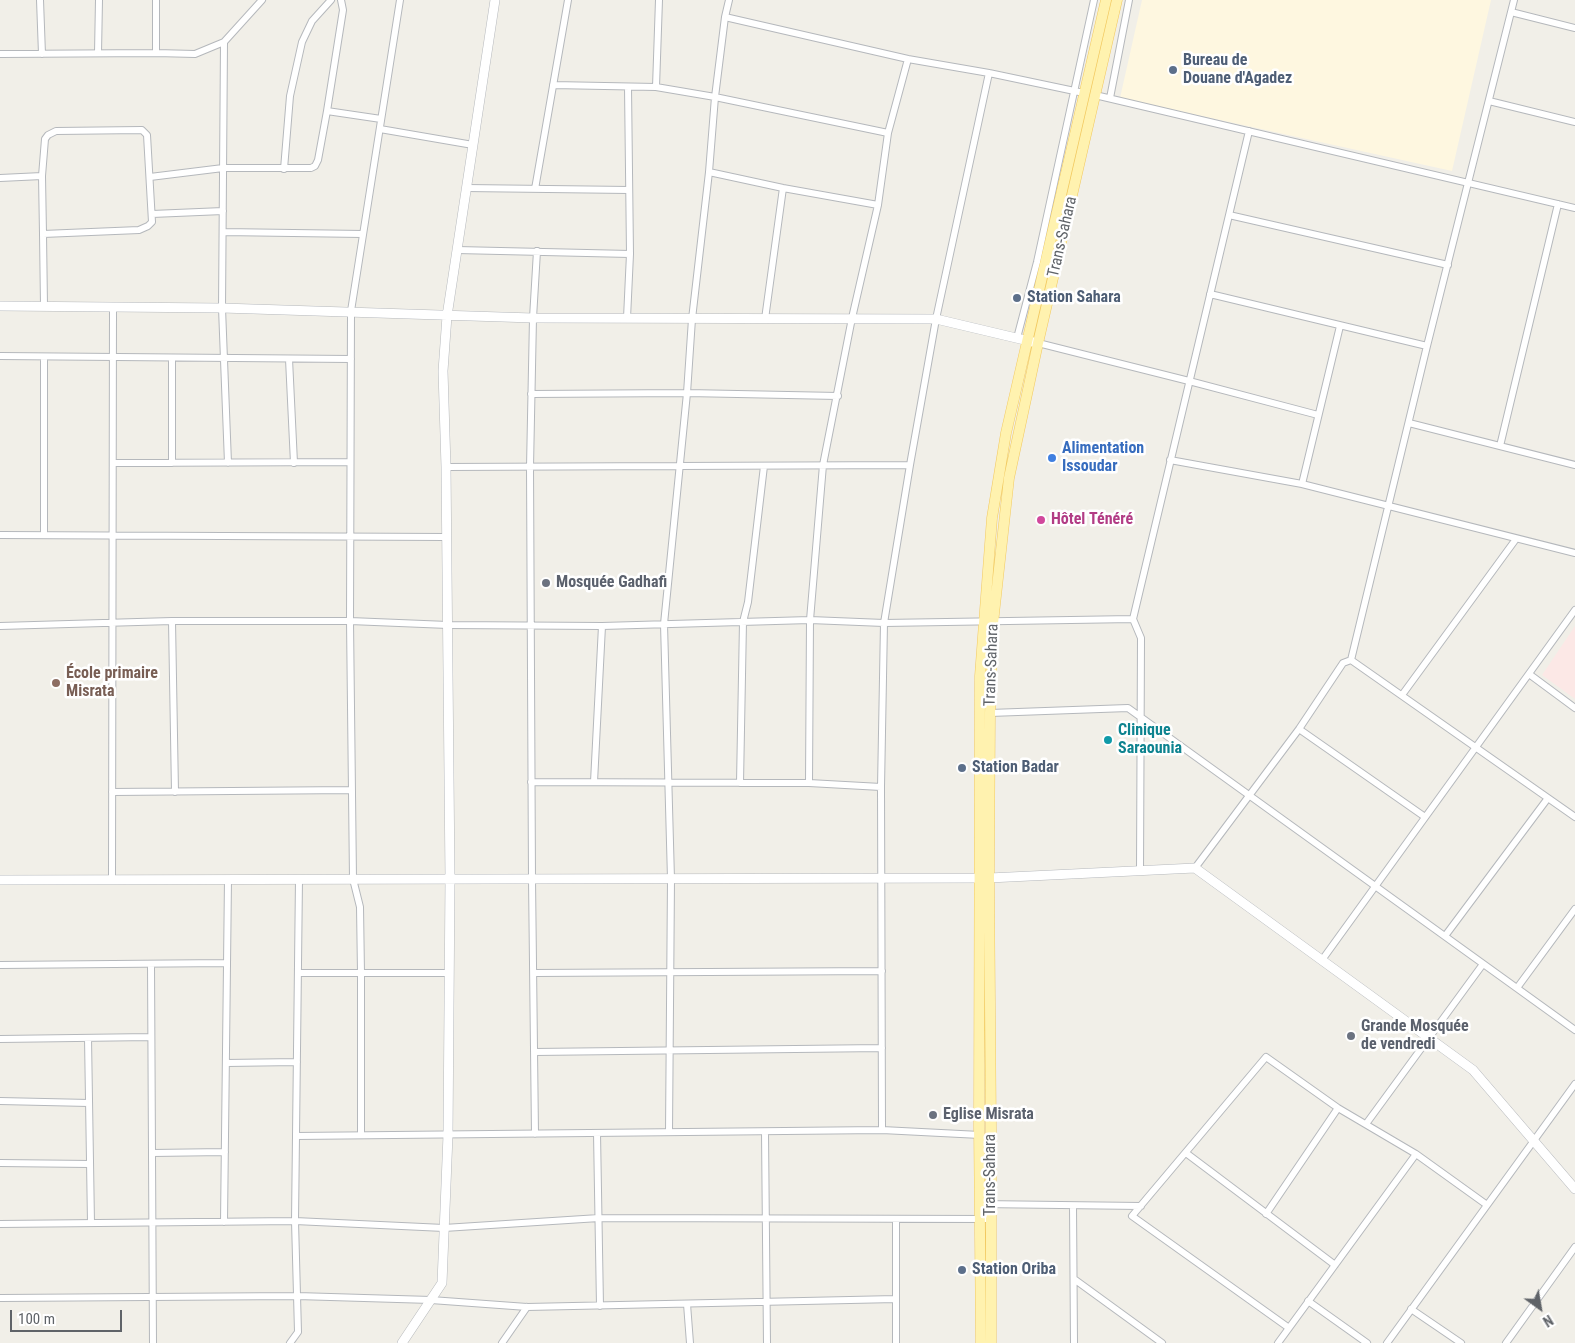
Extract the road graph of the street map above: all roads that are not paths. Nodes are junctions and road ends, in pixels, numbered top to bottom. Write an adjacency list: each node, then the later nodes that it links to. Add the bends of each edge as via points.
1 (40, 0): 24 (street)
2 (99, 0): 21 (street)
3 (156, 0): 22 (street)
4 (262, 0): 20 (street)
5 (331, 0): 43 (street, via 312,21 302,42 290,96)
6 (342, 0): 35 (street)
7 (400, 0): 36 (street)
8 (495, 0): 41 (street)
9 (568, 0): 27 (street)
10 (659, 0): 29 (street)
11 (729, 0): 18 (street)
12 (1094, 0): 30 (street)
13 (1106, 0): 30 (main road, Trans-Sahara)
14 (1117, 0): 31 (main road, Trans-Sahara)
15 (1130, 0): 33 (street)
16 (1514, 0): 17 (street)
17 (1511, 12): 19 (street); 34 (street)
18 (725, 18): 25 (street); 32 (street)
19 (1575, 28)
20 (224, 42): 22 (street, via 194,54); 42 (street)
21 (98, 53): 22 (street); 24 (street)
22 (156, 53)
23 (0, 54): 24 (street)
24 (42, 54)
25 (908, 59): 26 (street); 40 (street)
26 (989, 73): 30 (street); 78 (street)
27 (553, 85): 28 (street); 51 (street)
28 (628, 87): 29 (street); 52 (street)
29 (656, 87): 32 (street)
30 (1079, 92): 80 (main road, Trans-Sahara)
31 (1095, 95): 33 (street); 81 (main road, Trans-Sahara)
32 (715, 97): 40 (street); 44 (street)
33 (1110, 98): 39 (street)
34 (1489, 101): 37 (street); 48 (street)
35 (327, 111): 36 (street); 43 (street, via 315,166)
36 (381, 120): 38 (street)
37 (1575, 122)
38 (380, 129): 41 (street); 61 (street)
39 (1249, 131): 48 (street); 58 (street)
40 (888, 133): 54 (street)
41 (473, 144): 49 (street)
42 (224, 168): 43 (street); 46 (street); 56 (street)
43 (284, 169)
44 (709, 172): 50 (street); 76 (street)
45 (42, 176): 46 (street, via 45,139 56,131 142,130 147,135); 47 (street); 60 (street)
46 (150, 177): 57 (street)
47 (0, 178)
48 (1468, 183): 53 (street); 65 (street)
49 (466, 188): 51 (street); 62 (street)
50 (782, 188): 54 (street); 77 (street)
51 (535, 189): 52 (street)
52 (629, 190): 64 (street)
53 (1558, 204): 55 (street); 96 (street)
54 (878, 205): 75 (street)
55 (1575, 208)
56 (223, 211): 57 (street); 59 (street)
57 (152, 214): 60 (street, via 152,222 139,230)
58 (1229, 215): 65 (street); 66 (street)
59 (223, 232): 61 (street); 70 (street)
60 (43, 234): 68 (street)
61 (363, 234): 71 (street)
62 (457, 250): 63 (street); 72 (street)
63 (537, 251): 64 (street); 73 (street)
64 (630, 254): 74 (street)
65 (1448, 265): 82 (street)
66 (1210, 294): 79 (street); 90 (street)
67 (0, 306): 68 (street)
68 (44, 306): 69 (street)
69 (113, 306): 70 (street); 85 (street)
70 (222, 308): 71 (street); 87 (street)
71 (350, 311): 72 (street); 89 (street)
72 (447, 316): 73 (street); 108 (street, via 443,371)
73 (534, 318): 74 (street); 92 (street)
74 (627, 318): 76 (street)
75 (852, 318): 77 (street); 78 (street); 93 (street)
76 (692, 319): 77 (street); 91 (street)
77 (766, 319)
78 (936, 319): 80 (street); 104 (street)
79 (1340, 326): 82 (street); 94 (street)
80 (1022, 339): 81 (street); 126 (main road, Trans-Sahara, via 992,518)
81 (1038, 343): 90 (street); 126 (main road, Trans-Sahara, via 1010,478)
82 (1427, 346): 95 (street)
83 (0, 356): 84 (street)
84 (44, 357): 85 (street); 113 (street)
85 (113, 357): 86 (street); 100 (street)
86 (172, 358): 87 (street); 101 (street)
87 (224, 358): 88 (street); 102 (street)
88 (289, 359): 89 (street); 98 (street)
89 (351, 359): 99 (street)
90 (1189, 381): 94 (street); 97 (street)
91 (687, 393): 92 (street); 93 (street); 105 (street)
92 (531, 394): 109 (street)
93 (838, 396): 103 (street)
94 (1318, 416): 110 (street)
95 (1409, 423): 96 (street); 111 (street)
96 (1500, 446): 107 (street)
97 (1170, 460): 110 (street); 120 (street)
98 (294, 462): 99 (street); 102 (street)
99 (350, 462): 115 (street)
100 (113, 463): 101 (street); 114 (street)
101 (172, 463): 102 (street)
102 (228, 463)
103 (823, 465): 104 (street); 106 (street); 121 (street)
104 (910, 465): 127 (street)
105 (680, 466): 106 (street); 109 (street); 128 (street)
106 (764, 466): 125 (street, via 748,602)
107 (1575, 466)
108 (446, 467): 109 (street); 116 (street)
109 (530, 467): 130 (street)
110 (1302, 484): 111 (street)
111 (1388, 507): 117 (street); 133 (street)
112 (0, 535): 113 (street)
113 (44, 535): 114 (street)
114 (112, 535): 115 (street); 124 (street)
115 (350, 537): 116 (street); 123 (street)
116 (446, 537): 129 (street)
117 (1516, 539): 118 (street); 135 (street)
118 (1575, 553)
119 (1575, 610): 134 (street)
120 (1133, 619): 126 (street); 138 (street, via 1141,638)
121 (810, 620): 125 (street); 127 (street); 146 (street)
122 (172, 621): 123 (street); 124 (street); 150 (street)
123 (350, 621): 129 (street); 148 (street)
124 (112, 622): 131 (street); 149 (street)
125 (742, 622): 128 (street); 145 (street)
126 (989, 622): 127 (street); 137 (main road, Trans-Sahara); 140 (main road, Trans-Sahara, via 980,676)
127 (884, 623): 147 (street)
128 (664, 624): 132 (street); 144 (street)
129 (448, 625): 130 (street); 162 (street)
130 (532, 625): 132 (street); 142 (street)
131 (0, 626)
132 (602, 626): 143 (street)
133 (1352, 660): 135 (street); 139 (street, via 1343,663)
134 (1529, 674): 136 (street); 141 (street)
135 (1402, 695): 141 (street)
136 (1575, 708)
137 (990, 713): 138 (street, via 1128,708); 140 (main road, Trans-Sahara)
138 (1141, 719): 151 (street); 156 (street)
139 (1299, 729): 151 (street); 154 (street)
140 (985, 736): 159 (main road, Trans-Sahara)
141 (1476, 747): 152 (street); 154 (street)
142 (532, 782): 143 (street); 163 (street)
143 (594, 782): 144 (street)
144 (670, 783): 145 (street); 157 (street)
145 (740, 783): 146 (street)
146 (809, 784): 147 (street)
147 (881, 787): 158 (street)
148 (352, 790): 150 (street); 161 (street)
149 (112, 792): 150 (street); 165 (street)
150 (175, 792)
151 (1249, 796): 155 (street); 167 (street)
152 (1548, 798): 153 (street); 169 (street)
153 (1575, 817)
154 (1425, 818): 167 (street)
155 (1195, 868): 156 (street); 170 (street)
156 (1140, 871): 159 (street)
157 (671, 878): 158 (street); 163 (street); 180 (street)
158 (882, 878): 159 (street); 175 (street)
159 (984, 878): 193 (main road, Trans-Sahara); 194 (main road, Trans-Sahara)
160 (299, 879): 161 (street); 166 (street); 176 (street)
161 (353, 879): 162 (street); 177 (street, via 360,907)
162 (450, 879): 163 (street); 178 (street)
163 (532, 879): 179 (street)
164 (0, 880): 165 (street)
165 (112, 880): 166 (street)
166 (228, 880): 172 (street)
167 (1375, 887): 169 (street); 170 (street)
168 (1575, 909): 181 (street)
169 (1444, 936): 173 (street)
170 (1322, 960): 185 (street)
171 (151, 964): 172 (street); 174 (street); 183 (street)
172 (227, 964): 191 (street)
173 (1484, 964): 181 (street); 185 (street)
174 (0, 965)
175 (882, 971): 180 (street); 187 (street)
176 (298, 973): 177 (street); 190 (street)
177 (361, 973): 178 (street); 204 (street)
178 (449, 973): 205 (street)
179 (534, 973): 180 (street); 189 (street)
180 (671, 973): 188 (street)
181 (1517, 988): 182 (street)
182 (1575, 1030)
183 (152, 1037): 184 (street); 210 (street)
184 (88, 1038): 186 (street); 196 (street)
185 (1430, 1038): 198 (street); 208 (street, via 1473,1070)
186 (0, 1039)
187 (882, 1048): 188 (street); 199 (street)
188 (670, 1050): 189 (street); 200 (street)
189 (534, 1052): 203 (street)
190 (297, 1062): 191 (street); 207 (street)
191 (226, 1063): 209 (street)
192 (1575, 1084): 208 (street)
193 (980, 1091): 194 (main road); 206 (main road, Trans-Sahara)
194 (991, 1092): 217 (main road, Trans-Sahara)
195 (0, 1102): 196 (street)
196 (90, 1103): 214 (street)
197 (1338, 1108): 198 (street); 211 (street, via 1266,1057); 221 (street)
198 (1366, 1124): 212 (street)
199 (882, 1130): 201 (street); 206 (street)
200 (669, 1132): 201 (street); 202 (street)
201 (765, 1132): 223 (street)
202 (597, 1133): 203 (street); 222 (street)
203 (535, 1134): 205 (street)
204 (361, 1135): 205 (street); 207 (street)
205 (448, 1135): 232 (street)
206 (980, 1135): 216 (main road, Trans-Sahara)
207 (296, 1136): 227 (street)
208 (1533, 1141): 215 (street); 218 (street)
209 (225, 1152): 210 (street); 229 (street)
210 (152, 1153): 228 (street)
211 (1186, 1153): 220 (street); 221 (street)
212 (1416, 1154): 218 (street); 234 (street)
213 (0, 1163): 214 (street)
214 (90, 1164): 230 (street)
215 (1575, 1189)
216 (980, 1204): 217 (street); 225 (main road, Trans-Sahara)
217 (991, 1204): 219 (street); 226 (main road, Trans-Sahara)
218 (1487, 1205): 246 (street)
219 (1073, 1206): 220 (street); 235 (street)
220 (1141, 1206): 247 (street, via 1132,1216)
221 (1266, 1214): 234 (street)
222 (599, 1218): 223 (street); 232 (street); 244 (street)
223 (766, 1218): 224 (street); 242 (street)
224 (896, 1219): 225 (street); 239 (street)
225 (980, 1219): 226 (street); 255 (main road, Trans-Sahara)
226 (991, 1219): 256 (main road, Trans-Sahara)
227 (295, 1221): 229 (street); 232 (street); 236 (street)
228 (152, 1222): 229 (street); 230 (street); 238 (street)
229 (224, 1222)
230 (91, 1223): 231 (street)
231 (0, 1224)
232 (444, 1228): 240 (street, via 442,1284)
233 (1575, 1247): 263 (street)
234 (1335, 1265): 241 (street)
235 (1074, 1279): 257 (street); 258 (street)
236 (297, 1296): 238 (street); 240 (street); 249 (street, via 298,1332)
237 (0, 1298): 238 (street)
238 (152, 1298): 248 (street)
239 (896, 1299): 242 (street); 254 (street)
240 (431, 1300): 245 (street); 250 (street)
241 (1308, 1301): 247 (street); 260 (street)
242 (767, 1302): 243 (street); 253 (street)
243 (687, 1304): 244 (street); 252 (street)
244 (600, 1306): 245 (street)
245 (527, 1307): 251 (street)
246 (1411, 1309): 261 (street); 262 (street)
247 (1289, 1328): 259 (street)
248 (153, 1343)
249 (290, 1343)
250 (402, 1343)
251 (502, 1343)
252 (690, 1343)
253 (767, 1343)
254 (896, 1343)
255 (981, 1343)
256 (991, 1343)
257 (1074, 1343)
258 (1162, 1343)
259 (1278, 1343)
260 (1367, 1343)
261 (1387, 1343)
262 (1461, 1343)
263 (1506, 1343)

